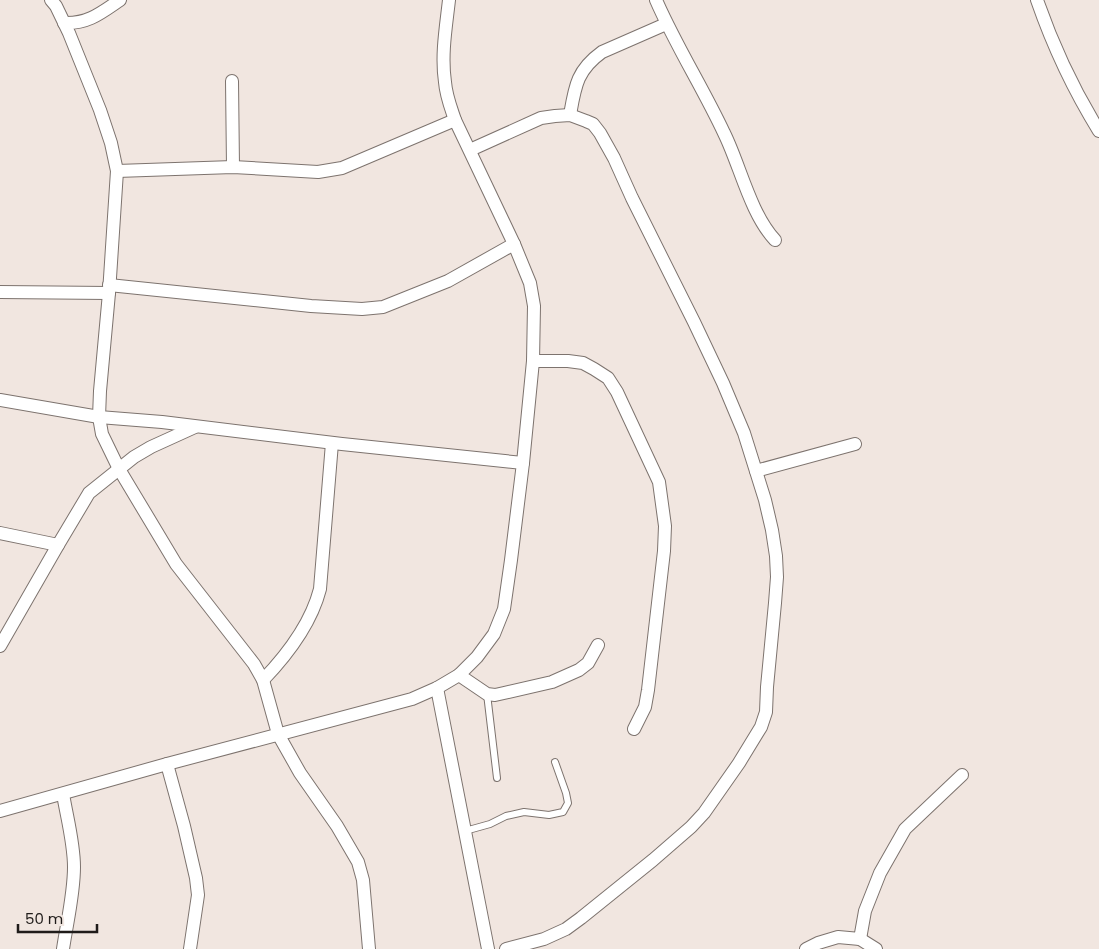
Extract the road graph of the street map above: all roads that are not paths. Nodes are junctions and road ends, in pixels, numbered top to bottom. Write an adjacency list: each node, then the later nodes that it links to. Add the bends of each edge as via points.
1 (51, 0): 6 (street)
2 (120, 0): 6 (street, via 93,18)
3 (449, 0): 10 (street, via 445,83)
4 (656, 0): 7 (street)
5 (1037, 0): 11 (street, via 1072,85)
6 (64, 23): 14 (street, via 100,110)
7 (666, 24): 9 (street, via 594,58 582,73 574,92); 15 (street, via 725,134 754,205)
8 (232, 81): 13 (street)
9 (570, 115): 12 (street, via 540,118); 27 (street, via 593,124 614,158 722,383 744,433)
10 (455, 120): 12 (street); 13 (street, via 342,168 318,172)
11 (1099, 131)
12 (470, 150): 16 (street)
13 (233, 167): 14 (street)
14 (117, 171): 17 (street)
15 (774, 240)
16 (514, 244): 17 (street, via 448,281 383,307 311,306); 19 (street, via 533,295)
17 (109, 289): 18 (street); 21 (street)
18 (0, 292)
19 (533, 361): 25 (street); 36 (street, via 583,364 608,378 659,482 665,526 662,575 645,707)
20 (0, 400): 21 (street)
21 (99, 417): 22 (street); 26 (street, via 102,434)
22 (196, 427): 23 (street); 26 (street, via 151,447)
23 (332, 443): 25 (street); 33 (street, via 323,559 316,604 297,639)
24 (855, 444): 27 (street)
25 (523, 463): 32 (street, via 504,609 494,634)
26 (118, 469): 29 (street, via 89,493); 33 (street, via 176,564)
27 (756, 471): 50 (street, via 776,556 766,712 761,728 704,813 653,860 566,929 544,939)
28 (0, 533): 29 (street)
29 (58, 545): 31 (street)
30 (598, 645): 35 (street, via 588,662 565,677 495,695)
31 (0, 646)
32 (459, 675): 34 (street); 35 (street)
33 (263, 680): 37 (street)
34 (437, 688): 37 (street, via 412,699); 44 (street)
35 (487, 694): 41 (lane)
36 (634, 729)
37 (278, 734): 39 (street); 48 (street, via 358,862 363,880)
38 (555, 762): 44 (lane, via 568,803 562,812 549,815 524,812)
39 (167, 764): 42 (street); 47 (street, via 196,878 198,895)
40 (962, 775): 45 (street, via 905,829 880,872 865,911)
41 (497, 778)
42 (63, 794): 43 (street); 46 (street, via 74,867)
43 (0, 811)
44 (465, 831): 49 (street)
45 (860, 939): 51 (street, via 838,937); 52 (street)
46 (63, 949)
47 (190, 949)
48 (369, 949)
49 (488, 949)
50 (506, 949)
51 (806, 949)
52 (876, 949)

